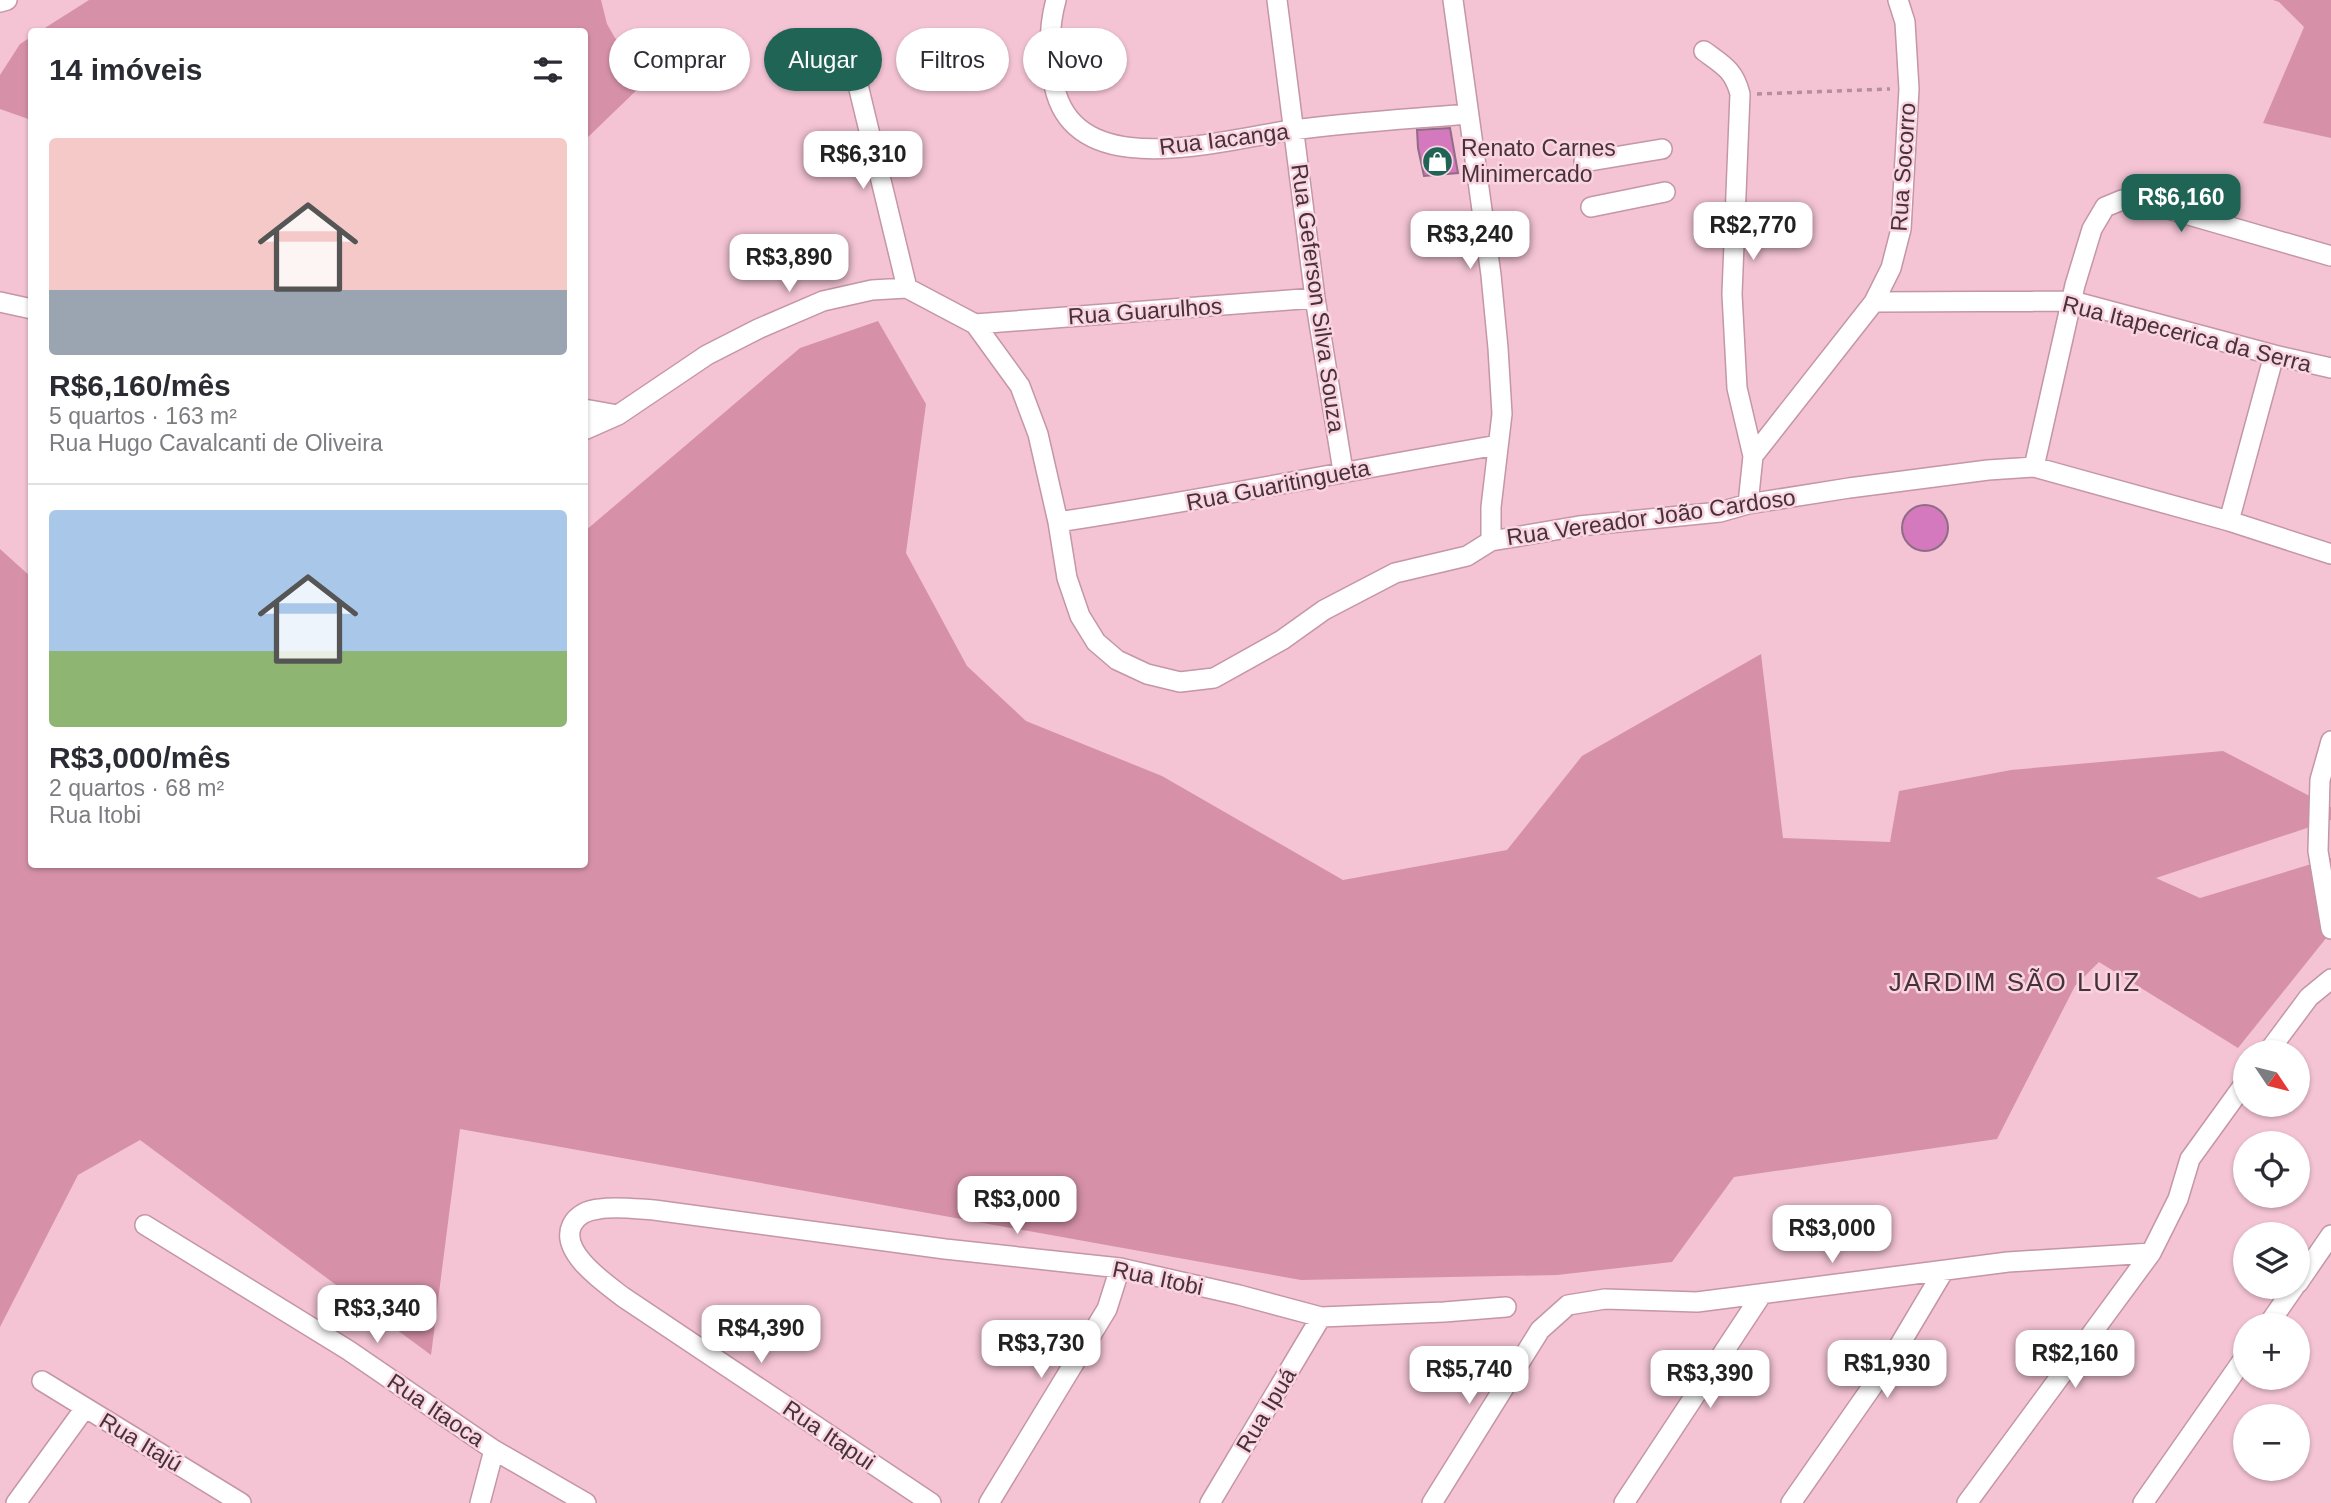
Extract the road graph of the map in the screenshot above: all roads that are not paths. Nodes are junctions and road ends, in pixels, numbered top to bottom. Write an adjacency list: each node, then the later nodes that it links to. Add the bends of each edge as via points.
1 (7, 0): 6 (street)
2 (1056, 0): 10 (street, Rua Iacanga, via 1050,59 1055,92 1083,133 1136,149 1187,147)
3 (1277, 0): 10 (street, Rua Geferson Silva Souza)
4 (1453, 0): 9 (street)
5 (1898, 0): 20 (street, Rua Socorro, via 1905,22 1909,89 1901,229 1891,268)
6 (0, 2)
7 (1704, 51): 29 (street, via 1727,68 1740,94 1732,294 1737,388)
8 (859, 91): 16 (street)
9 (1468, 114): 10 (street, Rua Iacanga); 28 (street, via 1495,312 1502,414)
10 (1294, 130): 17 (street, Rua Geferson Silva Souza)
11 (1662, 149): 12 (street)
12 (1584, 162)
13 (1664, 192): 14 (street)
14 (1591, 207)
15 (2331, 256): 18 (street, via 2144,202 2122,200 2105,207 2092,229)
16 (907, 288): 22 (street); 26 (street, via 823,301 758,329 707,355)
17 (1315, 298): 22 (street, Rua Guarulhos); 31 (street, Rua Geferson Silva Souza)
18 (2072, 301): 20 (street, Rua Itapecerica da Serra); 23 (street, Rua Itapecerica da Serra); 30 (street)
19 (0, 302): 21 (street)
20 (1874, 302): 29 (street, Rua Socorro)
21 (28, 308)
22 (975, 324): 34 (street, Rua Vereador João Cardoso, via 1020,386 1038,434)
23 (2274, 355): 24 (street, Rua Itapecerica da Serra); 33 (street)
24 (2331, 368)
25 (588, 410): 26 (street)
26 (618, 415): 27 (street)
27 (588, 428)
28 (1497, 445): 31 (street, Rua Guaritingueta); 35 (street)
29 (1753, 456): 32 (street)
30 (2034, 467): 32 (street, Rua Vereador João Cardoso, via 1875,484); 33 (street, Rua Vereador João Cardoso)
31 (1343, 471): 34 (street, Rua Guaritingueta)
32 (1748, 504): 35 (street, Rua Vereador João Cardoso, via 1720,512 1579,526)
33 (2229, 521): 36 (street, Rua Vereador João Cardoso)
34 (1058, 523): 35 (street, Rua Vereador João Cardoso, via 1067,578 1080,616 1096,642 1117,660 1180,682 1214,678 1334,604 1395,573 1467,556)
35 (1490, 541)
36 (2331, 554)
37 (2331, 741): 38 (street, via 2320,780 2318,851)
38 (2331, 929)
39 (2331, 979): 40 (street, via 2309,997)
40 (2277, 1040)
41 (2233, 1100): 45 (street, via 2190,1159 2178,1199)
42 (145, 1225): 55 (street, Rua Itaoca, via 348,1350)
43 (570, 1234): 47 (street, Rua Itobi, via 582,1214 613,1207); 60 (street, Rua Itapui, via 582,1261 623,1297)
44 (2331, 1235): 46 (street)
45 (2151, 1253): 48 (street, via 2008,1262); 66 (street)
46 (2310, 1264)
47 (1120, 1268): 51 (street, Rua Itobi); 61 (street, via 1107,1309)
48 (1944, 1272): 49 (street); 65 (street, via 1890,1361)
49 (1762, 1294): 63 (street, via 1698,1301 1605,1299 1568,1305 1540,1329); 64 (street)
50 (1506, 1307): 51 (street, Rua Itobi)
51 (1321, 1317): 62 (street, Rua Ipuá)
52 (2233, 1374): 67 (street)
53 (42, 1381): 54 (street, Rua Itajú)
54 (86, 1408): 56 (street); 57 (street, Rua Itajú)
55 (494, 1450): 58 (street); 59 (street, Rua Itaoca)
56 (16, 1503)
57 (241, 1503)
58 (480, 1503)
59 (586, 1503)
60 (931, 1503)
61 (989, 1503)
62 (1210, 1503)
63 (1432, 1503)
64 (1623, 1503)
65 (1791, 1503)
66 (1967, 1503)
67 (2143, 1503)

